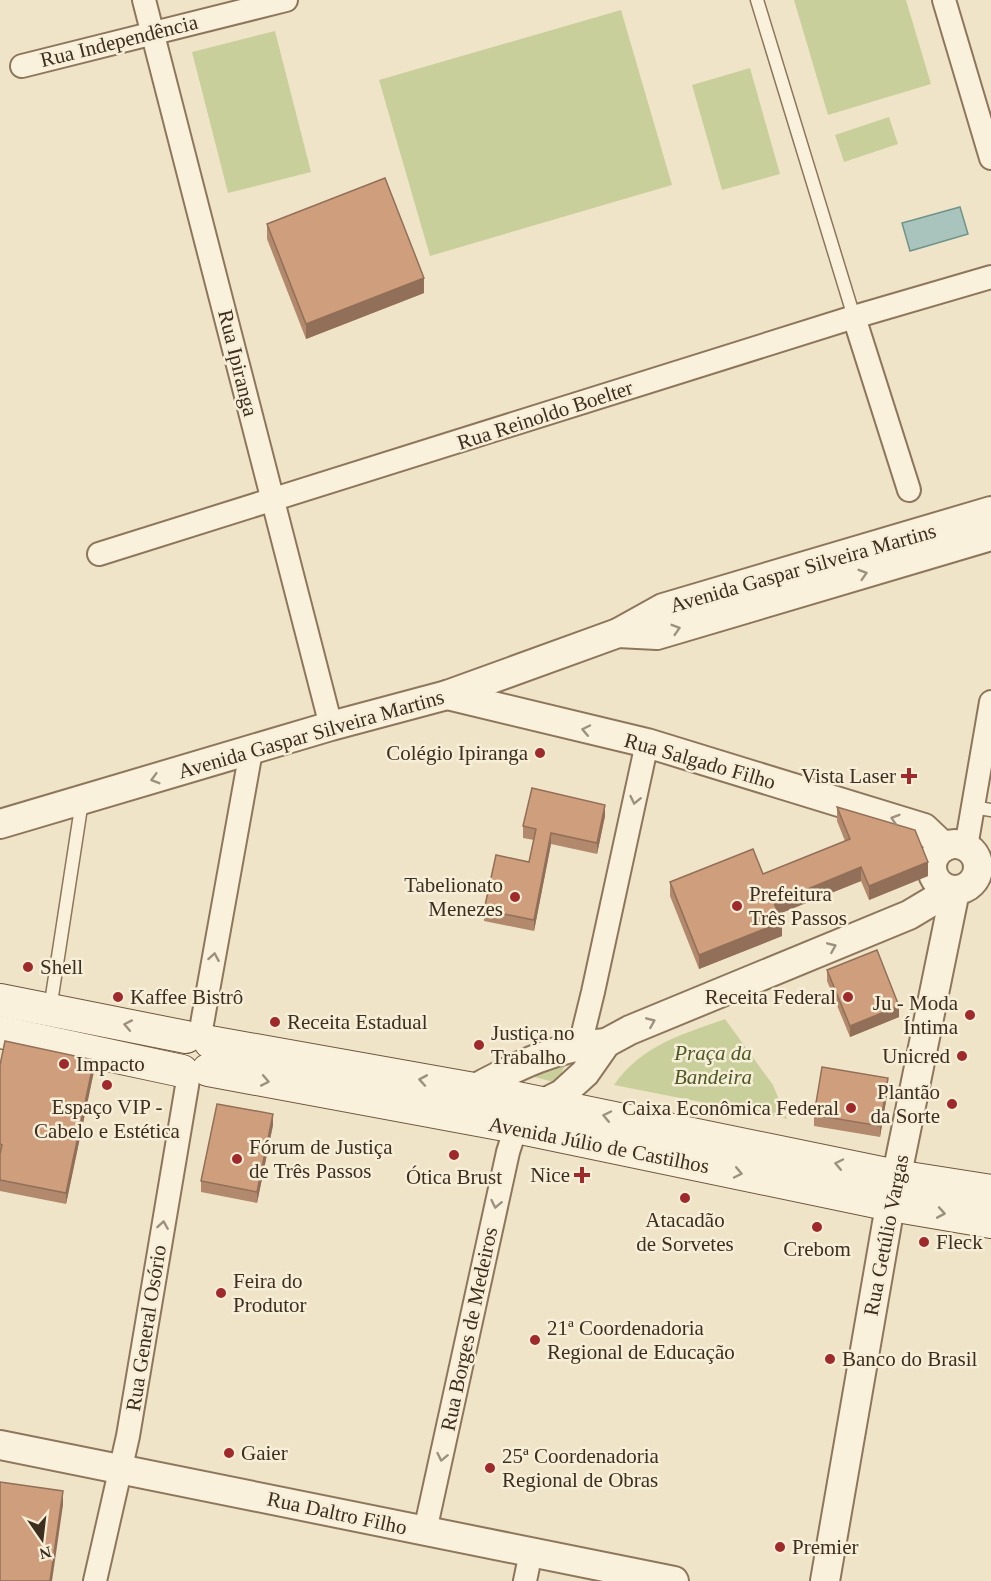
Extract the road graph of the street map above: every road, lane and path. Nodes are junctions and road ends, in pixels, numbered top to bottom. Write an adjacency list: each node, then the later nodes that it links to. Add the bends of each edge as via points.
1 (144, 0): 5 (street, Rua Ipiranga)
2 (286, 0): 5 (street, Rua Independência)
3 (757, 0): 9 (lane)
4 (944, 0): 7 (street)
5 (153, 33): 6 (street, Rua Independência); 11 (street, Rua Ipiranga)
6 (22, 66)
7 (991, 158)
8 (991, 278): 9 (street, Rua Reinoldo Boelter)
9 (854, 317): 10 (street); 11 (street, Rua Reinoldo Boelter)
10 (909, 490)
11 (273, 501): 14 (street, Rua Reinoldo Boelter); 18 (street, Rua Ipiranga)
12 (991, 512): 15 (street, Avenida Gaspar Silveira Martins, via 663,608)
13 (991, 536): 15 (street, Avenida Gaspar Silveira Martins, one-way to 13, via 657,635)
14 (99, 554)
15 (618, 633): 16 (street, Avenida Gaspar Silveira Martins)
16 (447, 695): 18 (street, Avenida Gaspar Silveira Martins); 19 (street, Rua Salgado Filho, one-way to 16)
17 (991, 702): 22 (street)
18 (331, 726): 20 (street, Avenida Gaspar Silveira Martins)
19 (647, 743): 24 (street, Rua Salgado Filho, one-way to 19, via 924,828); 30 (street, one-way to 30, via 593,992)
20 (251, 751): 21 (street, Avenida Gaspar Silveira Martins, one-way to 21); 31 (street, Rua General Osório, one-way to 20)
21 (82, 801): 23 (street, Avenida Gaspar Silveira Martins); 27 (lane)
22 (982, 809): 24 (street)
23 (0, 824)
24 (969, 850): 25 (street, via 979,865 976,878); 25 (street, via 934,857 933,871 939,884)
25 (968, 886): 30 (street, one-way to 25, via 909,915); 35 (street, Rua Getúlio Vargas)
26 (0, 1000): 27 (main road, Avenida Júlio de Castilhos)
27 (50, 1010): 29 (main road); 31 (main road, Avenida Júlio de Castilhos, one-way to 27)
28 (0, 1032): 29 (main road, Avenida Júlio de Castilhos)
29 (45, 1041): 31 (main road, Avenida Júlio de Castilhos)
30 (593, 1044): 32 (street, via 518,1065); 33 (street, via 585,1073 562,1095)
31 (196, 1055): 32 (main road, Avenida Júlio de Castilhos, one-way to 31); 34 (main road, Avenida Júlio de Castilhos, one-way to 34); 39 (street, Rua General Osório, one-way to 31)
32 (474, 1089): 33 (main road, Avenida Júlio de Castilhos)
33 (543, 1103): 34 (street, via 524,1113); 35 (main road, Avenida Júlio de Castilhos, one-way to 33)
34 (516, 1128): 35 (main road, Avenida Júlio de Castilhos, one-way to 35); 40 (street, Rua Borges de Medeiros, one-way to 40)
35 (894, 1190): 36 (main road, Avenida Júlio de Castilhos); 37 (main road, Avenida Júlio de Castilhos, one-way to 37); 45 (street, Rua Getúlio Vargas)
36 (991, 1191)
37 (991, 1222)
38 (0, 1445): 39 (street, Rua Daltro Filho)
39 (122, 1468): 40 (street, Rua Daltro Filho); 42 (street, Rua General Osório)
40 (425, 1531): 41 (street, Rua Daltro Filho)
41 (531, 1552): 43 (street); 44 (street, Rua Daltro Filho)
42 (95, 1581)
43 (525, 1581)
44 (674, 1581)
45 (825, 1581)

